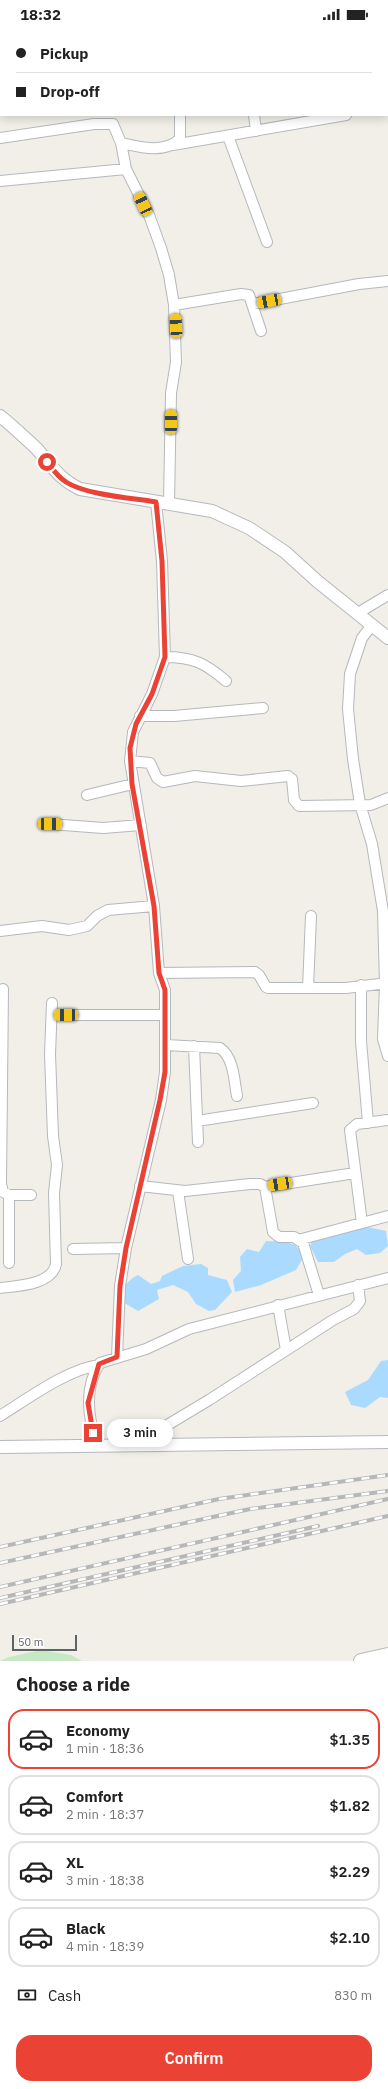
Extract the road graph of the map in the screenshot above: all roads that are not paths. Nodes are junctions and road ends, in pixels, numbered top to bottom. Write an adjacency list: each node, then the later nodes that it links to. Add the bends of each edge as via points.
1 (180, 116): 9 (street, via 180,139)
2 (254, 116): 5 (street)
3 (340, 116): 5 (street)
4 (111, 120): 7 (street); 8 (street)
5 (256, 131): 6 (street)
6 (228, 136): 9 (street); 12 (street)
7 (0, 138)
8 (120, 143): 9 (street, via 146,148); 10 (street)
9 (173, 145)
10 (126, 169): 11 (street); 15 (street, via 149,215 161,248)
11 (0, 181)
12 (267, 242)
13 (388, 281): 14 (street)
14 (253, 304): 15 (street, via 249,295 241,294); 16 (street)
15 (174, 305): 19 (street, via 176,362 171,393)
16 (261, 331)
17 (0, 416): 18 (street, via 37,450 57,475 67,483 80,489)
18 (156, 502): 19 (street); 24 (street, via 162,561)
19 (169, 502): 21 (street, via 212,511 249,528 285,552)
20 (388, 595): 21 (street)
21 (358, 613): 22 (street)
22 (372, 625): 23 (street); 32 (street, via 362,638 350,674 348,690 353,759)
23 (388, 638)
24 (165, 657): 25 (street, via 198,661); 27 (street, via 152,694)
25 (226, 681)
26 (263, 708): 27 (street, via 174,716)
27 (140, 716): 28 (street, via 133,732)
28 (130, 761): 29 (street); 32 (street, via 150,763 156,778 163,782 195,776 241,781 288,776 292,779 294,800 299,806)
29 (132, 784): 30 (street); 34 (street)
30 (87, 795)
31 (388, 798): 32 (street, via 371,805)
32 (360, 804): 39 (street, via 372,844 383,911)
33 (50, 824): 34 (street, via 103,828)
34 (141, 825): 35 (street)
35 (154, 906): 37 (street, via 108,910 87,926 69,930 42,926); 38 (street)
36 (311, 916): 41 (street)
37 (0, 931)
38 (159, 973): 41 (street, via 255,972 266,987); 44 (street, via 165,990)
39 (387, 984): 40 (street); 48 (street, via 383,1040)
40 (361, 985): 41 (street, via 346,988); 53 (street, via 361,1042)
41 (308, 988)
42 (3, 989): 55 (street)
43 (52, 1003): 45 (street)
44 (164, 1015): 45 (street); 46 (street)
45 (52, 1016): 71 (street, via 50,1054 53,1136 58,1165 54,1193 55,1268 41,1280)
46 (166, 1045): 47 (street); 57 (street, via 160,1100)
47 (194, 1046): 49 (street, via 220,1048 227,1052); 52 (street)
48 (388, 1056)
49 (237, 1096)
50 (313, 1103): 52 (street)
51 (388, 1120): 53 (street)
52 (197, 1121): 54 (street)
53 (368, 1123): 56 (street, via 357,1124 350,1130)
54 (198, 1142)
55 (1, 1154): 60 (street, via 1,1184 3,1192)
56 (356, 1173): 58 (street); 63 (street)
57 (140, 1186): 59 (street); 65 (street)
58 (265, 1187): 59 (street, via 250,1184); 64 (street, via 273,1232 279,1237 294,1237)
59 (178, 1191): 67 (street)
60 (9, 1195): 61 (street); 68 (street)
61 (31, 1195)
62 (388, 1216): 63 (street)
63 (362, 1223): 64 (street)
64 (298, 1240): 72 (street, via 303,1243)
65 (126, 1248): 66 (street); 75 (street, via 120,1286)
66 (74, 1249)
67 (188, 1259)
68 (9, 1263)
69 (388, 1278): 70 (street)
70 (358, 1285): 72 (street); 74 (street, via 360,1300 354,1309)
71 (0, 1288)
72 (319, 1295): 73 (street)
73 (278, 1305): 74 (street); 75 (street, via 189,1329 146,1349)
74 (286, 1350): 80 (street)
75 (117, 1357): 76 (street)
76 (99, 1364): 77 (street, via 68,1375); 79 (street, via 88,1403)
77 (0, 1416)
78 (388, 1442): 80 (street)
79 (96, 1445): 80 (street); 81 (street)
80 (134, 1445)
81 (0, 1447)
82 (388, 1655): 83 (main road)
83 (361, 1661)

